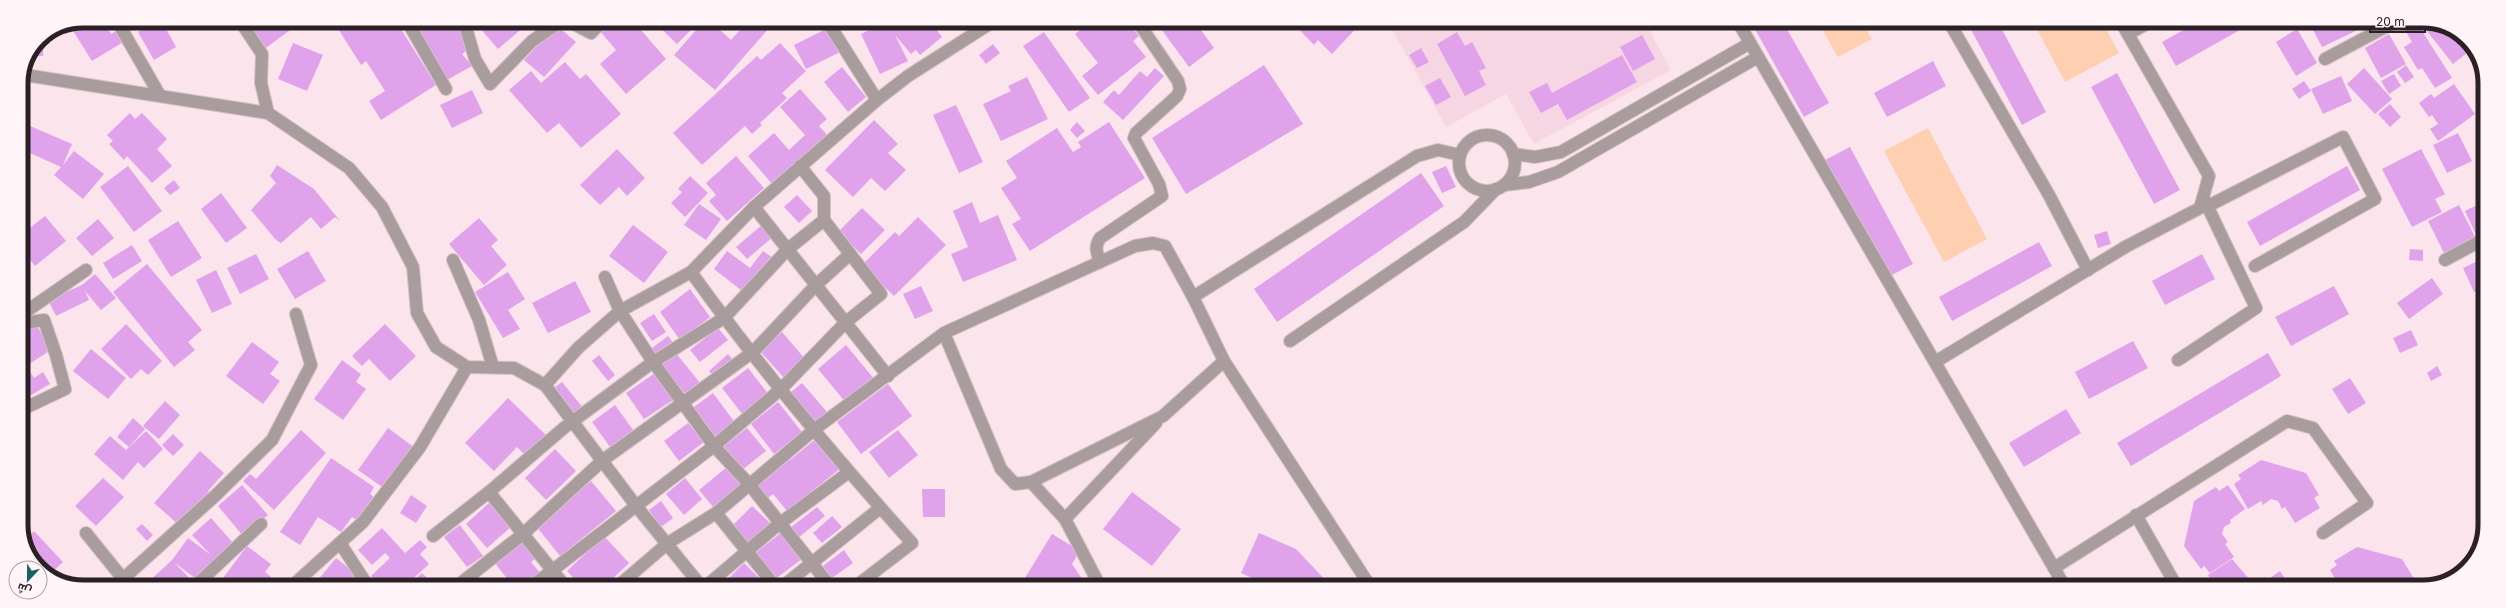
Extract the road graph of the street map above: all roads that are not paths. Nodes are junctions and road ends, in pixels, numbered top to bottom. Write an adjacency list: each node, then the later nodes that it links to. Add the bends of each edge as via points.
1 (121, 28): 22 (street)
2 (245, 28): 24 (street, via 262,54 260,83)
3 (411, 28): 21 (street)
4 (470, 28): 5 (street, via 475,59 490,84 532,41)
5 (551, 28)
6 (581, 28): 7 (street, via 591,33)
7 (596, 28)
8 (831, 28): 23 (street)
9 (984, 28): 23 (street, via 908,76)
10 (1142, 28): 37 (street, via 1178,81 1180,89 1177,96 1136,132 1134,138 1159,184 1162,196 1100,238 1096,249)
11 (1741, 28): 17 (street)
12 (1952, 28): 40 (street, via 2049,195)
13 (2124, 28): 16 (street)
14 (2139, 28): 16 (street)
15 (2384, 28): 19 (street)
16 (2128, 34): 29 (street, via 2209,176)
17 (1750, 43): 18 (street); 25 (street, via 1561,152 1535,157)
18 (1758, 57): 28 (street, via 1558,172 1529,182); 57 (street)
19 (2326, 59)
20 (29, 76): 22 (street)
21 (446, 89)
22 (159, 94): 24 (street)
23 (877, 100): 27 (street)
24 (268, 113): 58 (street, via 349,168 382,207 413,267 417,313 436,347)
25 (1513, 154): 26 (street, via 1503,140 1486,135 1470,141); 28 (street, via 1514,171)
26 (1460, 155): 28 (street, via 1461,172 1468,183 1479,190); 44 (street, via 1438,150 1417,156)
27 (800, 166): 30 (street); 31 (street, via 824,196)
28 (1500, 187): 52 (street, via 1464,222)
29 (2206, 201): 38 (street, via 2343,138 2375,199); 40 (street, via 2200,208 2126,246); 54 (street, via 2256,308)
30 (754, 206): 33 (street); 41 (street)
31 (824, 220): 33 (street); 34 (street)
32 (2478, 242): 36 (street)
33 (788, 249): 43 (street); 48 (street)
34 (849, 255): 43 (street); 50 (street, via 881,294)
35 (453, 260): 59 (street, via 479,320)
36 (2445, 260)
37 (1100, 262): 44 (street, via 1135,246 1158,243 1165,246); 51 (street)
38 (2255, 266)
39 (86, 270): 46 (street)
40 (2088, 270): 57 (street)
41 (691, 272): 45 (street); 48 (street)
42 (605, 277): 45 (street)
43 (816, 285): 50 (street); 53 (street)
44 (1193, 297): 55 (street)
45 (620, 311): 56 (street); 61 (street, via 578,348)
46 (28, 314)
47 (296, 314): 92 (street, via 311,365 272,440)
48 (724, 318): 53 (street); 56 (street)
49 (28, 319): 64 (street, via 44,320 65,389)
50 (846, 322): 60 (street); 62 (street)
51 (944, 333): 60 (street); 71 (street, via 1001,469 1015,484)
52 (1290, 341)
53 (752, 352): 62 (street); 63 (street)
54 (2178, 360)
55 (1224, 361): 65 (street); 107 (street)
56 (653, 362): 63 (street); 66 (street)
57 (1935, 362): 90 (street)
58 (466, 367): 59 (street); 85 (street, via 420,447 363,522)
59 (493, 367): 61 (street, via 514,368)
60 (888, 376): 67 (street)
61 (545, 385): 66 (street)
62 (782, 389): 67 (street); 68 (street)
63 (684, 403): 68 (street); 69 (street)
64 (28, 407)
65 (1163, 416): 71 (street); 78 (street)
66 (572, 421): 69 (street); 73 (street)
67 (815, 429): 70 (street); 72 (street)
68 (714, 446): 72 (street); 74 (street)
69 (603, 460): 74 (street); 83 (street)
70 (849, 472): 75 (street); 80 (street)
71 (1031, 482): 78 (street)
72 (749, 484): 76 (street); 80 (street)
73 (489, 492): 83 (street); 84 (street)
74 (637, 507): 86 (street); 89 (street)
75 (880, 508): 88 (street); 105 (street, via 912,543)
76 (716, 513): 86 (street); 87 (street)
77 (2136, 515): 82 (street, via 2287,421 2313,428 2367,503); 90 (street); 109 (street)
78 (1065, 519): 106 (street)
79 (261, 524): 93 (street)
80 (779, 524): 87 (street); 88 (street)
81 (86, 533): 91 (street)
82 (2323, 533)
83 (522, 534): 89 (street); 96 (street)
84 (433, 536)
85 (340, 543): 94 (street); 95 (street)
86 (668, 543): 99 (street); 100 (street)
87 (747, 550): 101 (street); 102 (street)
88 (813, 563): 103 (street); 104 (street)
89 (552, 568): 97 (street); 98 (street)
90 (2054, 568): 108 (street)
91 (119, 580)
92 (126, 580)
93 (201, 580)
94 (299, 580)
95 (364, 580)
96 (467, 580)
97 (539, 580)
98 (561, 580)
99 (625, 580)
100 (696, 580)
101 (707, 580)
102 (770, 580)
103 (791, 580)
104 (826, 580)
105 (864, 580)
106 (1097, 580)
107 (1366, 580)
108 (2061, 580)
109 (2173, 580)

